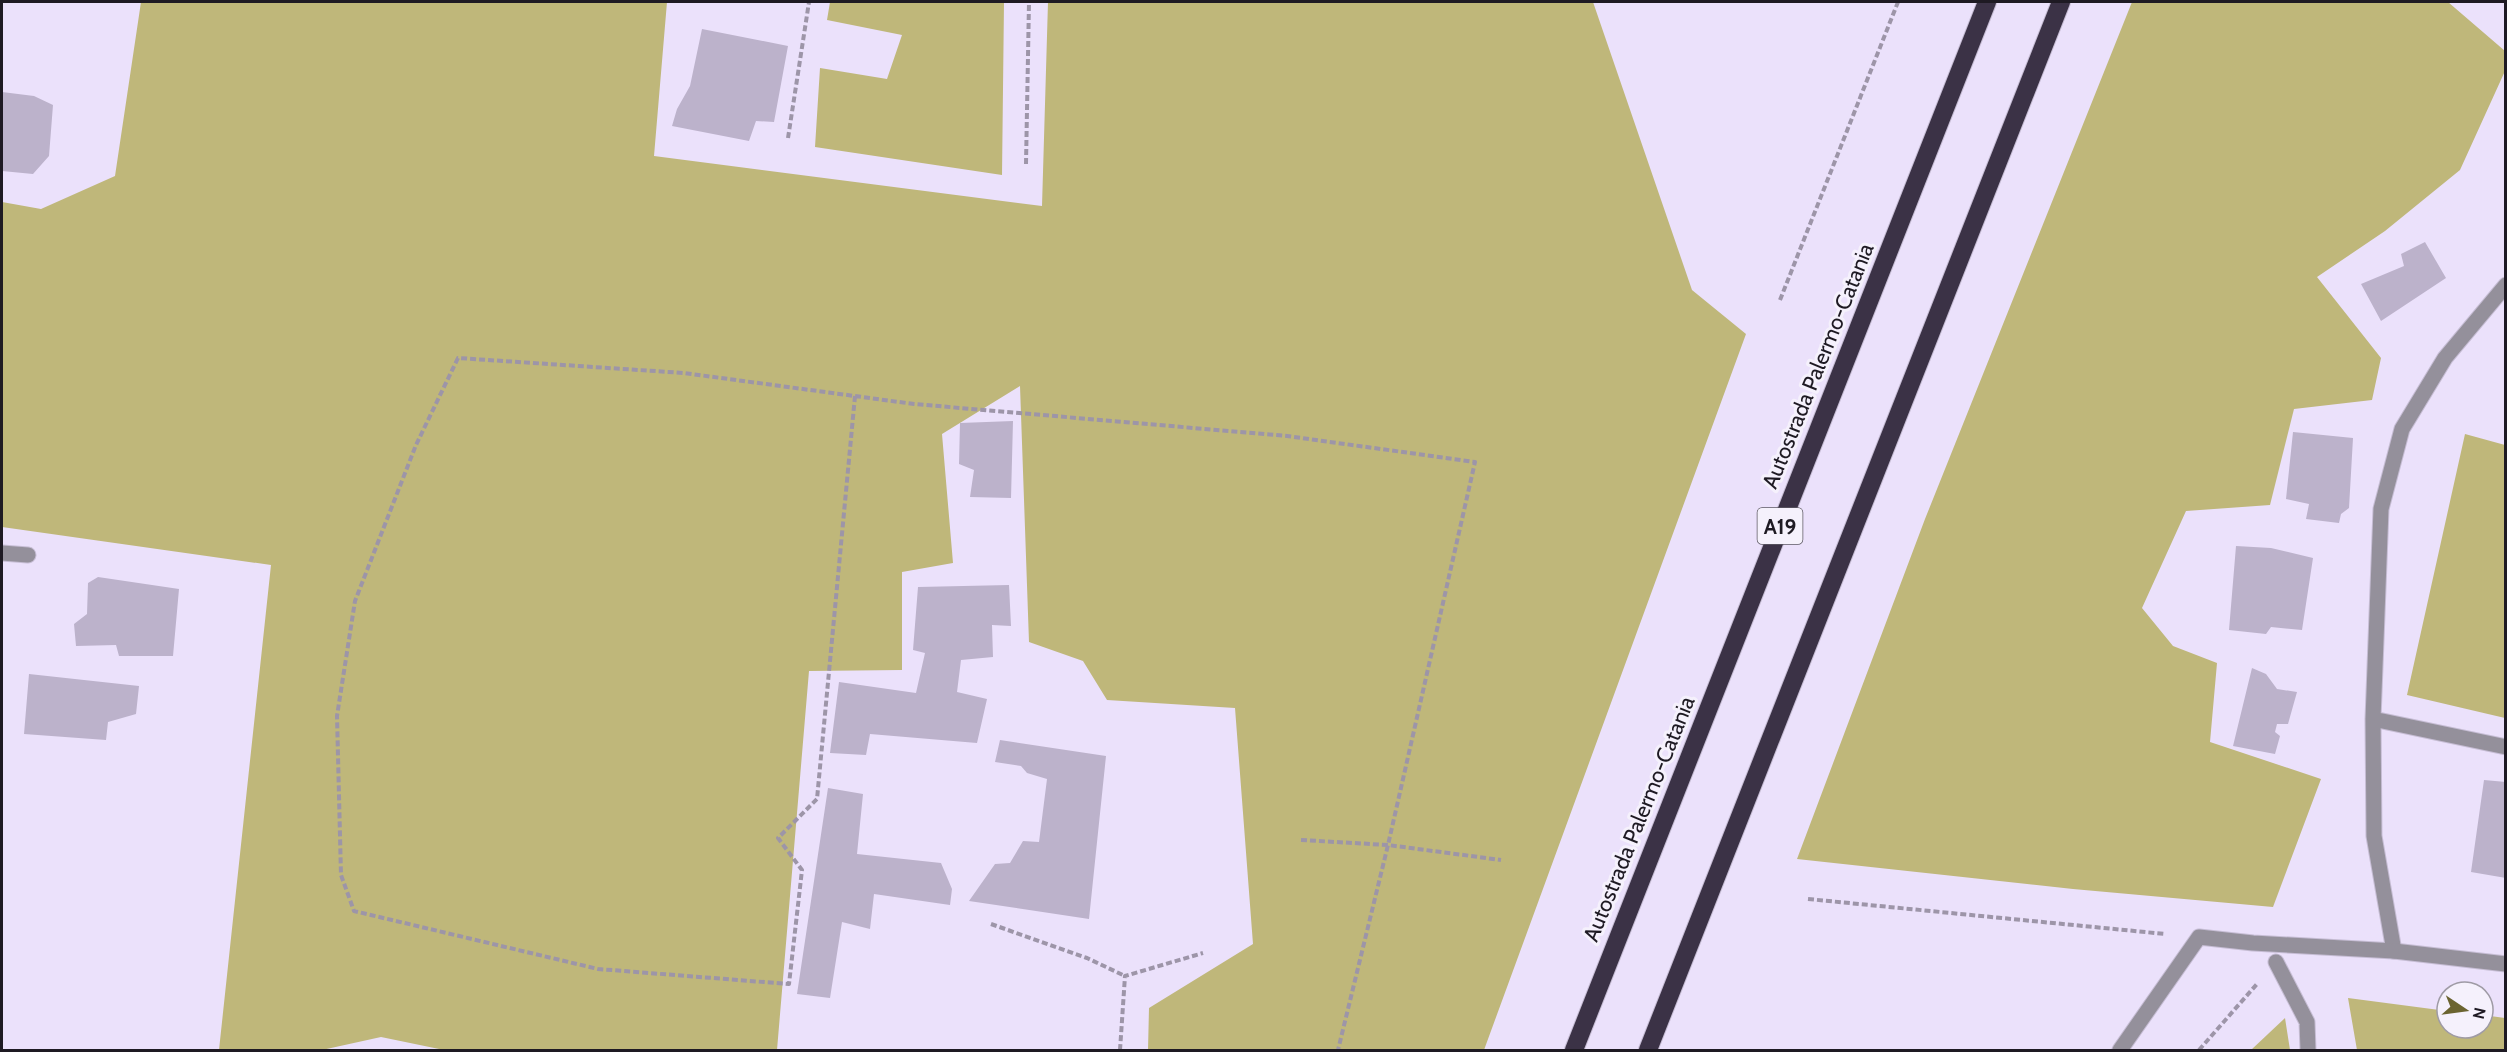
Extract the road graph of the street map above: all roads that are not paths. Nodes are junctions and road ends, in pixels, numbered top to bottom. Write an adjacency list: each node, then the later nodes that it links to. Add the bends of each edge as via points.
1 (1987, 2): 11 (highway, Autostrada Palermo-Catania / A19)
2 (2061, 2): 12 (highway)
3 (2505, 285): 6 (street, via 2445,358 2402,429 2381,509)
4 (2, 553): 5 (street)
5 (28, 555)
6 (2373, 719): 7 (street); 8 (street, via 2374,836)
7 (2505, 747)
8 (2394, 951): 10 (street); 13 (street, via 2199,937)
9 (2276, 962): 14 (street, via 2307,1022)
10 (2505, 964)
11 (1574, 1050)
12 (1648, 1050)
13 (2120, 1050)
14 (2308, 1050)

